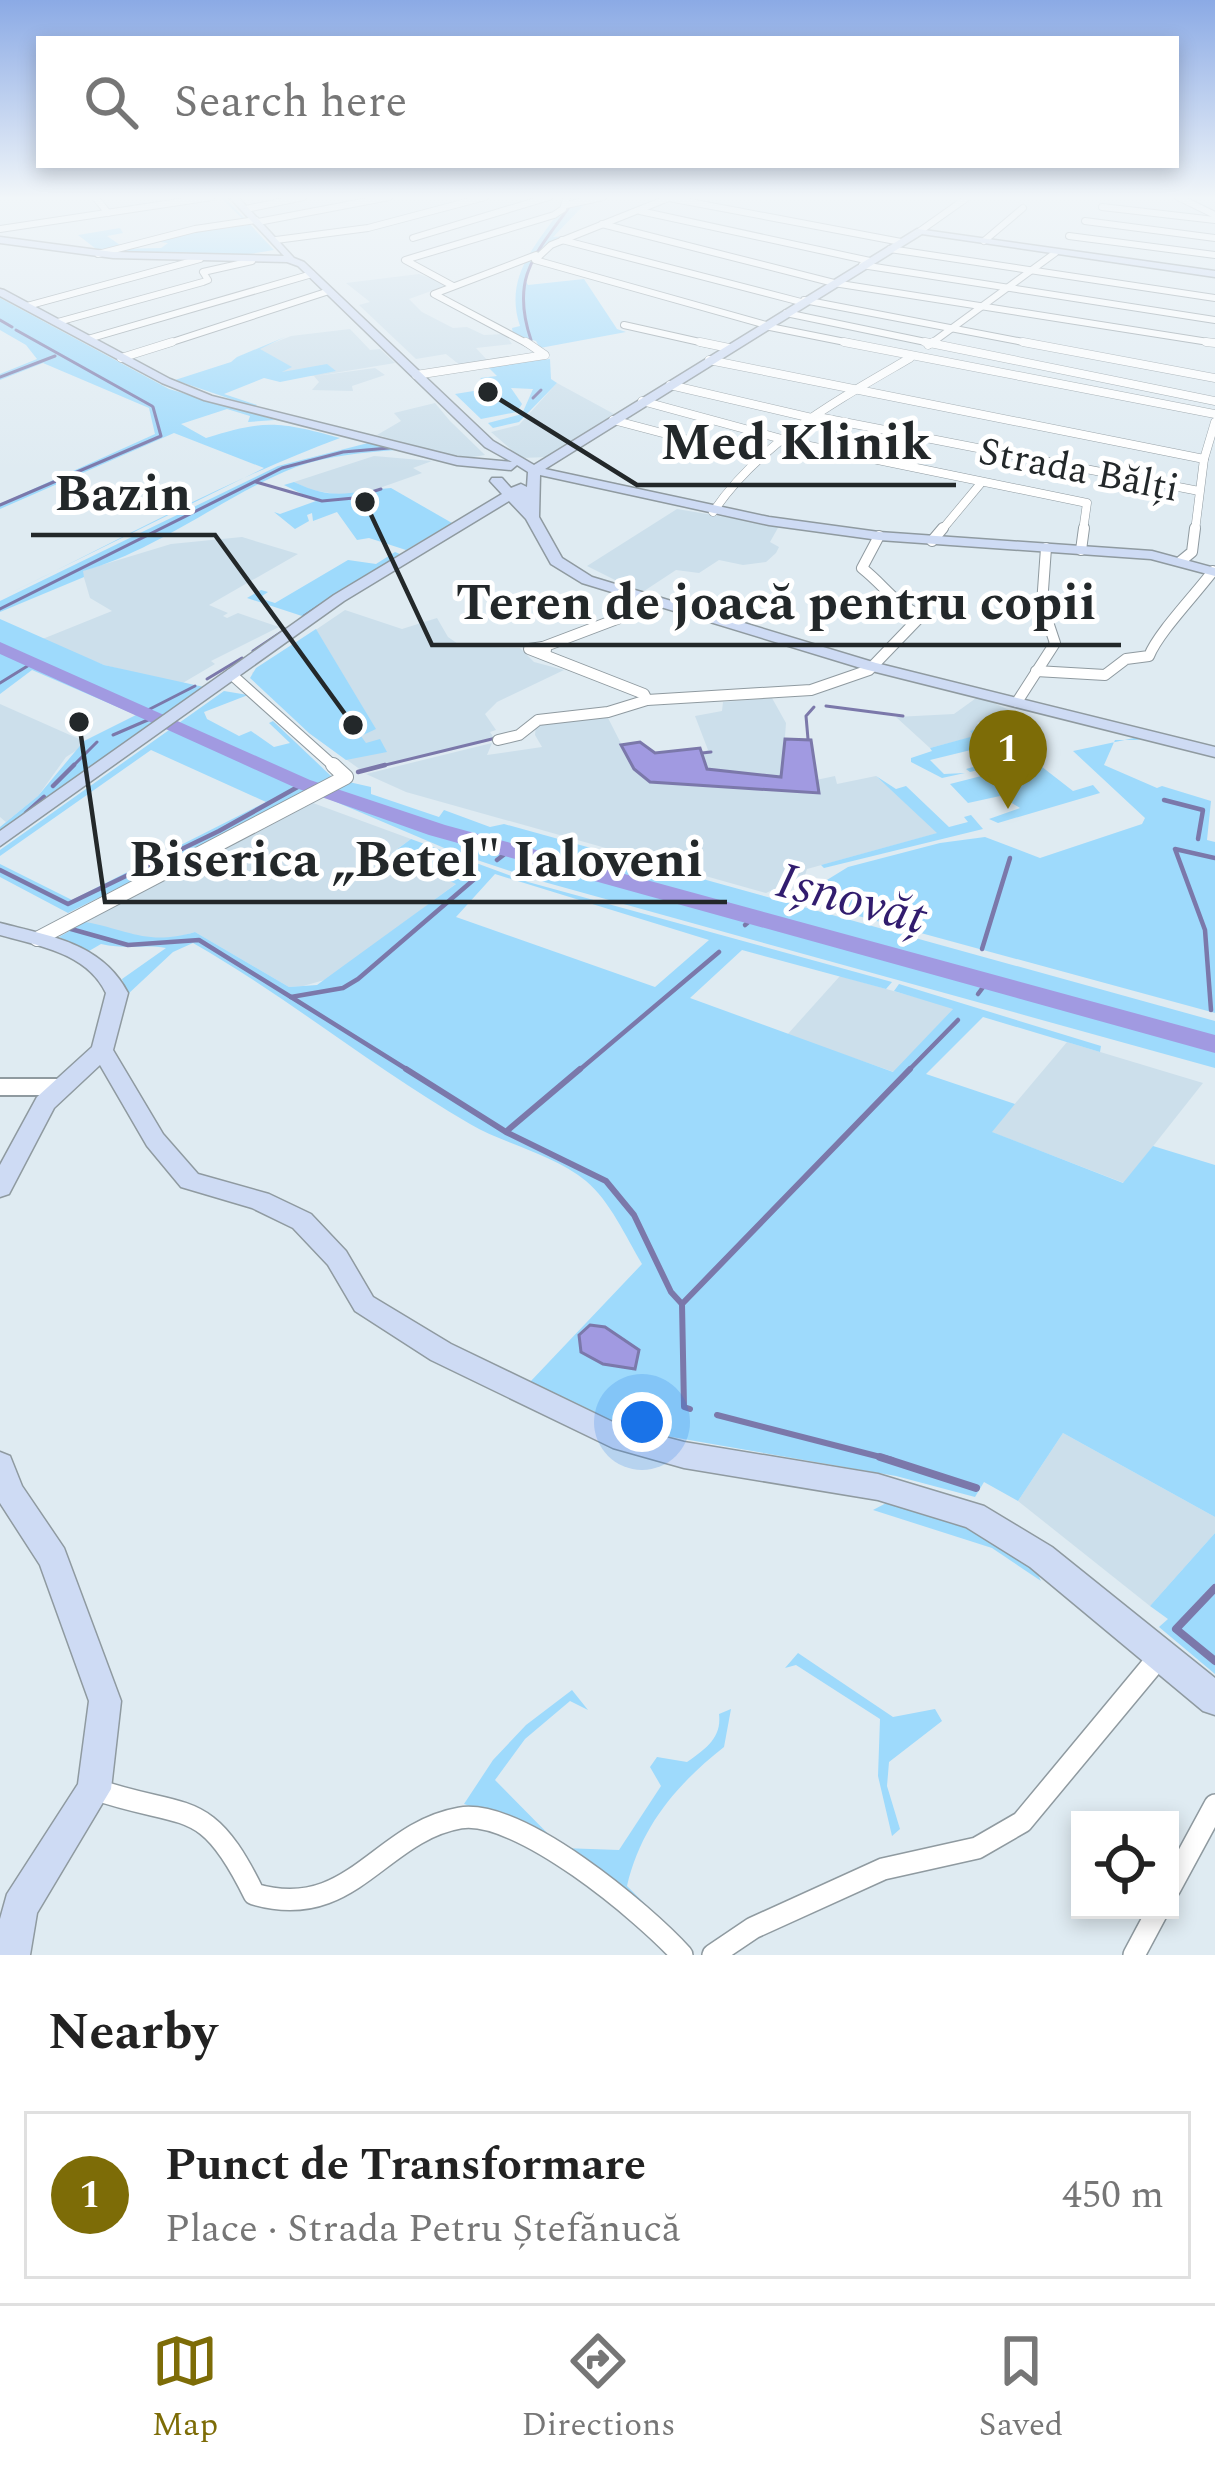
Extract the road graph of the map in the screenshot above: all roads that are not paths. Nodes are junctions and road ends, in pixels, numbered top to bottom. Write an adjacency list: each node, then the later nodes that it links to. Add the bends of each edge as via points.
1 (92, 288): 17 (street)
2 (184, 288): 21 (street)
3 (264, 288): 25 (street)
4 (326, 288): 13 (street)
5 (448, 288): 32 (street, via 434,294 545,354)
6 (640, 288): 23 (street)
7 (749, 288): 16 (street)
8 (825, 288): 16 (street)
9 (868, 288): 18 (street)
10 (1006, 288): 18 (street)
11 (1008, 288): 20 (street)
12 (1148, 288): 15 (street)
13 (329, 291): 29 (street); 32 (street)
14 (0, 292): 17 (street)
15 (1215, 298)
16 (802, 302): 19 (street); 24 (street)
17 (27, 306): 21 (street)
18 (982, 306): 24 (street); 27 (street)
19 (786, 313): 23 (street); 26 (street)
20 (1215, 320)
21 (58, 322): 25 (street)
22 (624, 325): 28 (street)
23 (765, 325): 28 (street); 30 (street)
24 (952, 328): 26 (street); 33 (street)
25 (88, 340): 29 (street)
26 (932, 343): 30 (street); 37 (street)
27 (1215, 343)
28 (729, 348): 31 (street)
29 (121, 358): 44 (street, via 208,398)
30 (910, 358): 35 (street); 39 (street)
31 (710, 360): 34 (street); 35 (street)
32 (416, 375): 44 (street)
33 (1214, 376)
34 (670, 385): 36 (street); 38 (street, Strada Bălți)
35 (853, 391): 38 (street); 43 (street)
36 (643, 400): 40 (street); 41 (street)
37 (1215, 400)
38 (817, 418): 41 (street); 46 (street, Strada Bălți)
39 (1215, 418): 43 (street)
40 (613, 420): 42 (street); 44 (street)
41 (785, 441): 42 (street); 45 (street)
42 (761, 459): 48 (street)
43 (1204, 459): 46 (street)
44 (512, 469): 47 (street); 47 (street); 48 (street); 49 (street)
45 (981, 483): 51 (street); 53 (street, via 1087,503)
46 (1199, 490): 54 (street, via 1192,552)
47 (510, 494): 49 (street); 59 (street)
48 (712, 512): 50 (street)
49 (532, 518): 56 (street, via 564,568)
50 (879, 536): 51 (street); 57 (street, via 862,568 886,598 921,616)
51 (932, 541): 52 (street)
52 (1046, 548): 53 (street); 58 (street, via 1042,604 1054,643)
53 (1081, 550): 54 (street)
54 (1181, 561): 55 (street)
55 (1214, 571): 58 (street, via 1157,636 1152,654 1126,659 1106,675)
56 (642, 597): 57 (street); 60 (street, via 617,619 542,650)
57 (870, 666): 60 (street, via 798,692); 61 (street)
58 (1036, 671): 61 (street)
59 (231, 674): 64 (street); 66 (street, via 340,781)
60 (647, 700): 62 (street, via 538,719)
61 (1017, 702): 63 (street)
62 (498, 740)
63 (1215, 752)
64 (0, 840)
65 (0, 929): 66 (street)
66 (38, 940): 67 (street, via 82,956 114,983)
67 (102, 1050): 69 (street); 72 (street, via 154,1140 190,1181 302,1221 364,1304 441,1352 613,1436 878,1487 974,1516 1041,1557)
68 (0, 1087): 69 (street)
69 (59, 1087): 70 (street, via 35,1116)
70 (0, 1188)
71 (0, 1466): 74 (street, via 52,1558 99,1674 106,1701)
72 (1162, 1653): 73 (street); 81 (street, via 998,1841 897,1864 776,1913)
73 (1215, 1699)
74 (94, 1789): 77 (street); 80 (street, via 198,1814 223,1832 254,1894 290,1904 316,1898 448,1823 482,1818 624,1897)
75 (1215, 1805): 76 (street)
76 (1179, 1871)
77 (10, 1914): 79 (street)
78 (1153, 1919): 82 (street)
79 (12, 1955)
80 (682, 1955)
81 (712, 1955)
82 (1134, 1955)

